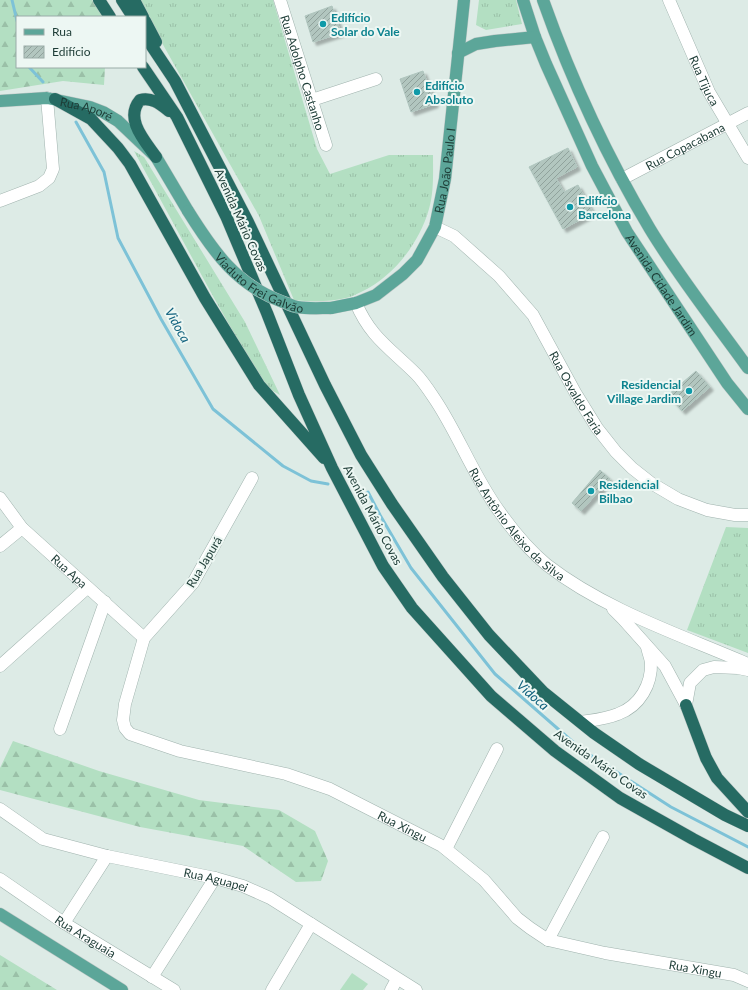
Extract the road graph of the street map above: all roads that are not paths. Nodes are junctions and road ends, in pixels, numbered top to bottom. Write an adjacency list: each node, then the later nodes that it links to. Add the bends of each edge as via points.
1 (99, 0): 9 (highway)
2 (122, 0): 10 (highway)
3 (134, 0): 11 (highway)
4 (280, 0): 20 (street, Rua Adolpho Castanho)
5 (464, 0): 15 (main road, Rua João Paulo I)
6 (523, 0): 13 (main road, Avenida Cidade Jardim)
7 (543, 0): 26 (main road, Avenida Cidade Jardim, via 560,46)
8 (669, 0): 24 (street, Rua Tijuca, via 709,92)
9 (109, 16)
10 (132, 16)
11 (142, 16)
12 (146, 23): 18 (highway)
13 (535, 37): 15 (main road, via 476,44); 29 (main road, Avenida Cidade Jardim)
14 (146, 38): 18 (highway, Avenida Mário Covas)
15 (458, 53): 32 (main road, Rua João Paulo I, via 445,179)
16 (144, 68): 23 (highway, Avenida Mário Covas)
17 (376, 79): 20 (street)
18 (175, 81): 51 (highway, Avenida Mário Covas, via 251,229 325,385 361,455 392,504 489,635 544,692)
19 (51, 99): 21 (main road, Rua Aporé); 27 (main road, Rua Aporé, via 103,112 118,121); 31 (street, via 53,169 49,178 39,186); 36 (highway, via 91,118 122,153 205,298 259,385)
20 (312, 100): 25 (street, Rua Adolpho Castanho)
21 (0, 101)
22 (748, 113): 24 (street, Rua Copacabana)
23 (177, 117): 27 (highway, via 152,100 140,100 136,105 133,115 136,125); 36 (highway, Avenida Mário Covas, via 226,216 299,395)
24 (729, 123): 28 (street, Rua Tijuca); 30 (street, Rua Copacabana)
25 (326, 145)
26 (610, 156): 29 (main road); 30 (main road, Avenida Cidade Jardim)
27 (156, 157): 33 (main road, Viaduto Frei Galvão, bridge, via 207,241 244,281 258,291 297,307 331,308)
28 (748, 158)
29 (592, 166): 35 (main road, Avenida Cidade Jardim, via 627,232 727,383)
30 (622, 179): 34 (main road, Avenida Cidade Jardim, via 650,229 684,280)
31 (0, 201)
32 (435, 227): 33 (main road, Rua João Paulo I, via 417,260 403,274 376,295); 39 (street, Rua Osvaldo Faria, via 454,236 493,271 533,315 576,394 616,452 632,468 678,499 707,510)
33 (356, 303): 43 (street, Rua Antônio Aleixo da Silva, via 369,329 417,375 436,401 498,510 520,538 547,564)
34 (748, 368)
35 (748, 409)
36 (332, 468): 60 (highway, Avenida Mário Covas, via 383,566 412,608 491,696 555,751 620,798)
37 (252, 478): 45 (street, Rua Japurá, via 193,583)
38 (0, 498): 40 (street, Rua Apa)
39 (748, 515)
40 (22, 528): 41 (street); 42 (street, Rua Apa)
41 (0, 546)
42 (87, 588): 44 (street, Rua Apa); 48 (street)
43 (604, 601): 46 (street); 47 (street, Rua Antônio Aleixo da Silva)
44 (105, 602): 45 (street, Rua Apa); 52 (street)
45 (144, 638): 58 (street, Rua Xingu, via 122,720 130,734 180,751 286,774 330,789)
46 (646, 644): 50 (street, via 665,666); 51 (street, via 651,660 651,673 641,698 620,714)
47 (748, 664)
48 (0, 666)
49 (748, 670): 50 (street, via 718,667 703,670 690,683)
50 (686, 705): 55 (highway, via 706,758 717,778)
51 (581, 722): 56 (highway, Avenida Mário Covas, via 639,764)
52 (60, 728)
53 (497, 749): 58 (street)
54 (0, 809): 59 (street, Rua Aguapei, via 43,840)
55 (748, 812)
56 (748, 826)
57 (603, 837): 66 (street)
58 (446, 849): 66 (street, Rua Xingu, via 484,880 517,918)
59 (107, 856): 61 (street, Rua Aguapei); 64 (street)
60 (748, 868)
61 (215, 878): 65 (street, Rua Aguapei, via 243,886 270,898); 67 (street)
62 (0, 879): 64 (street, Rua Araguaia)
63 (0, 914): 70 (main road)
64 (64, 923): 67 (street, Rua Araguaia)
65 (311, 924): 68 (street, Rua Aguapei); 72 (street)
66 (548, 940): 69 (street, Rua Xingu, via 734,976)
67 (152, 977): 71 (street, Rua Araguaia)
68 (397, 979): 73 (street); 74 (street, Rua Aguapei)
69 (748, 981)
70 (122, 990)
71 (174, 990)
72 (272, 990)
73 (391, 990)
74 (416, 990)

